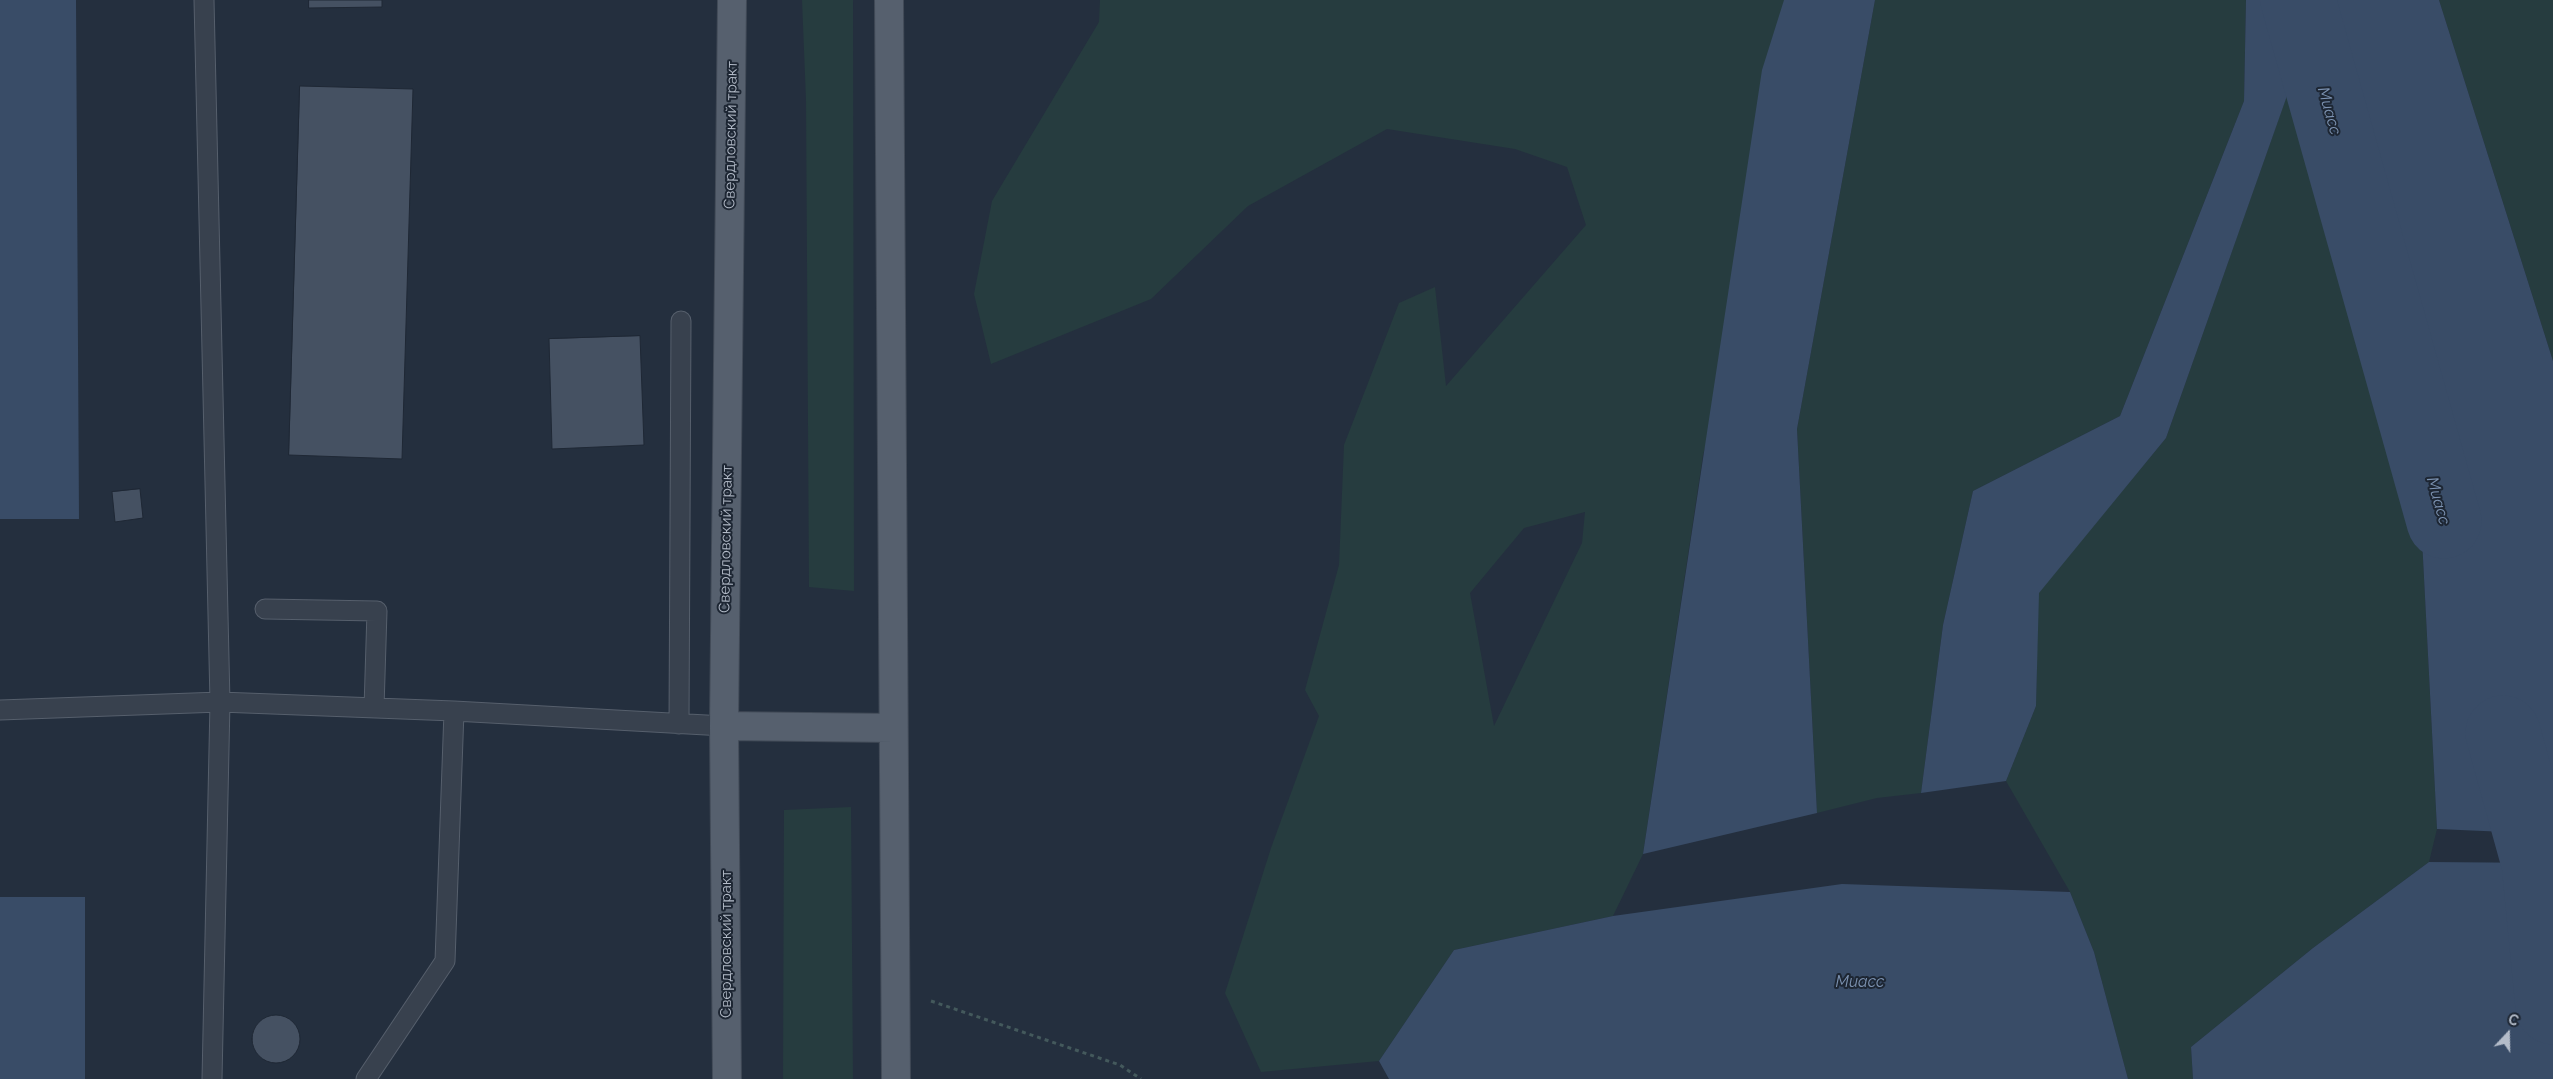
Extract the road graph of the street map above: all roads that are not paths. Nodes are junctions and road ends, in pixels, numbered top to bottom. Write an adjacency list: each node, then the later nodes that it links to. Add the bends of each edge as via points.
1 (204, 0): 6 (lane)
2 (732, 0): 11 (main road, Свердловский тракт)
3 (889, 0): 12 (main road)
4 (681, 321): 10 (lane)
5 (265, 609): 7 (lane, via 377,611)
6 (220, 702): 7 (lane); 8 (lane); 13 (lane)
7 (374, 708): 9 (lane)
8 (0, 710)
9 (454, 711): 10 (lane); 14 (lane, via 444,961)
10 (680, 724): 11 (lane)
11 (724, 726): 12 (main road); 15 (main road, Свердловский тракт)
12 (892, 728): 16 (main road)
13 (212, 1079)
14 (366, 1079)
15 (727, 1079)
16 (896, 1079)

